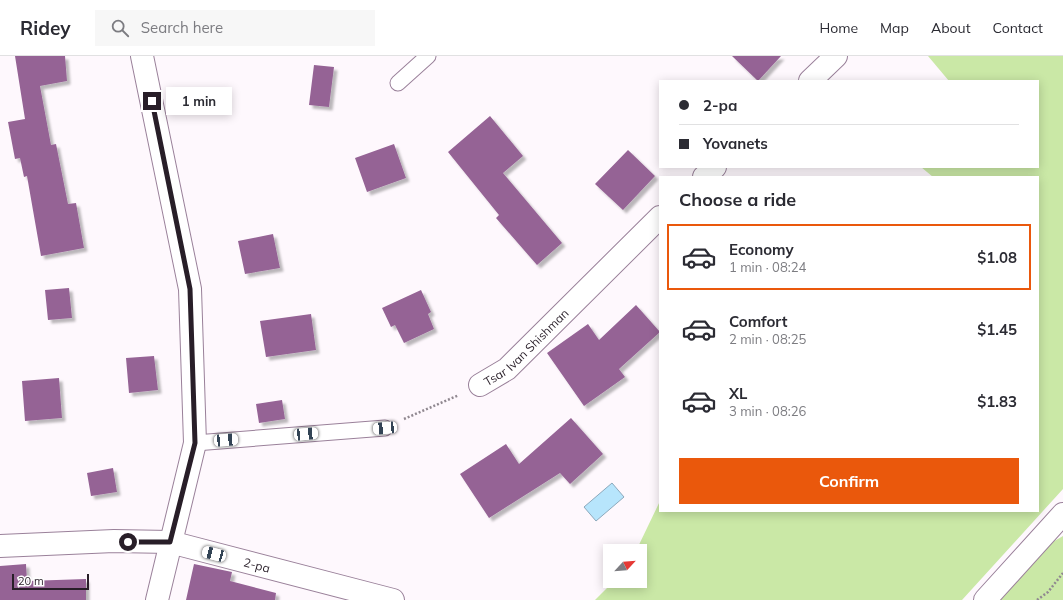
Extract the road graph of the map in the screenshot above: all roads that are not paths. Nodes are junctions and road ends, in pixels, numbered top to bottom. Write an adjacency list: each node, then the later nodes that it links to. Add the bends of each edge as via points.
1 (142, 56): 11 (street, via 190,289)
2 (428, 56): 5 (lane)
3 (836, 56): 4 (street)
4 (811, 80)
5 (398, 83)
6 (714, 168): 7 (street)
7 (705, 176)
8 (659, 218): 9 (street, Tsar Ivan Shishman, via 507,369)
9 (480, 386)
10 (385, 428): 11 (lane)
11 (195, 443): 13 (street)
12 (1061, 518): 17 (street)
13 (170, 542): 14 (street, 2-ра); 15 (street); 16 (street, 2-ра)
14 (0, 546)
15 (157, 600)
16 (393, 600)
17 (985, 600)

